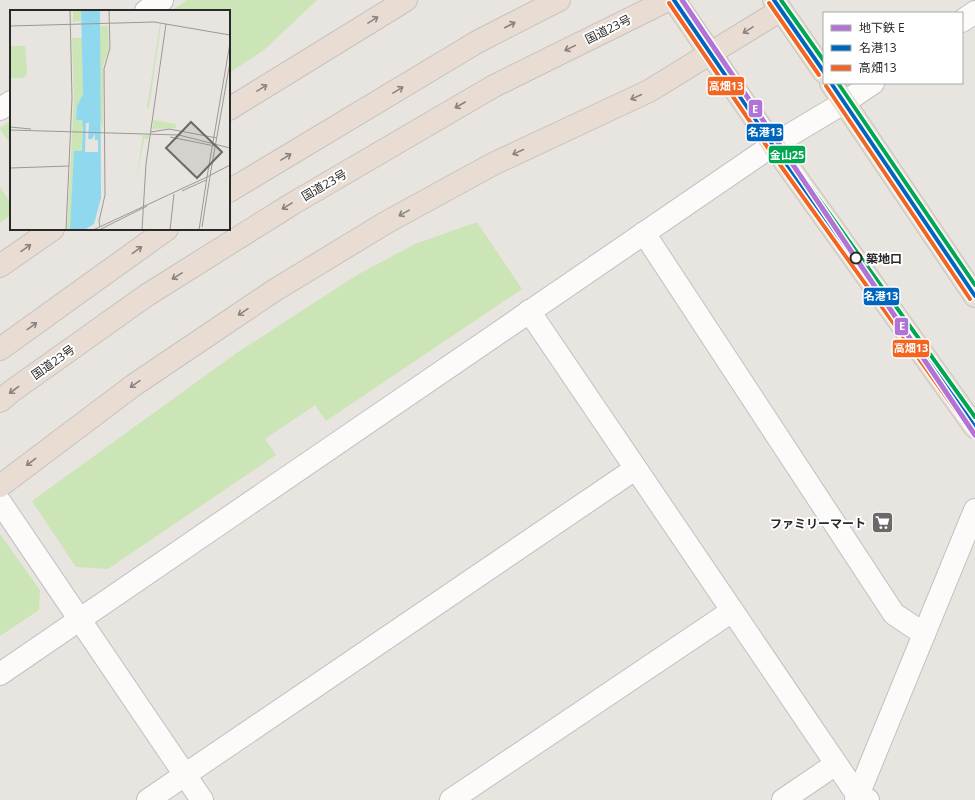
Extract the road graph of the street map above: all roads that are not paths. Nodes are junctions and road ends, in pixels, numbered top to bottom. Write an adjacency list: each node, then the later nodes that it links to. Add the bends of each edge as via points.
1 (162, 0): 7 (street)
2 (406, 0): 16 (highway, one-way to 2)
3 (559, 0): 19 (highway, one-way to 3, via 477,42)
4 (668, 0): 27 (highway, 国道23号, one-way to 27, via 494,86 292,204 147,295)
5 (674, 0): 10 (main road)
6 (777, 5): 10 (highway, one-way to 10); 11 (main road)
7 (147, 10)
8 (975, 12): 9 (street)
9 (963, 20)
10 (710, 54): 18 (main road); 30 (highway, one-way to 30, via 649,91 493,164 387,222 275,290 134,385)
11 (823, 71)
12 (832, 84): 14 (main road)
13 (872, 84): 14 (street)
14 (845, 102): 18 (street); 24 (main road)
15 (10, 103): 17 (street)
16 (230, 108)
17 (0, 109)
18 (773, 144): 22 (street); 28 (main road)
19 (230, 190)
20 (52, 230): 23 (highway, one-way to 20)
21 (166, 230): 26 (highway, one-way to 21)
22 (644, 233): 25 (street); 35 (street, via 894,614)
23 (0, 266)
24 (975, 296)
25 (529, 311): 29 (street); 34 (street)
26 (0, 349)
27 (0, 401)
28 (975, 427)
29 (635, 469): 33 (street); 38 (street)
30 (0, 486)
31 (0, 502): 34 (street)
32 (975, 510): 35 (street)
33 (732, 611): 37 (street); 42 (street)
34 (80, 619): 36 (street); 38 (street)
35 (924, 634): 39 (street)
36 (0, 674)
37 (836, 764): 39 (street); 43 (street)
38 (185, 775): 40 (street); 41 (street)
39 (861, 799)
40 (148, 800)
41 (202, 800)
42 (451, 800)
43 (782, 800)

